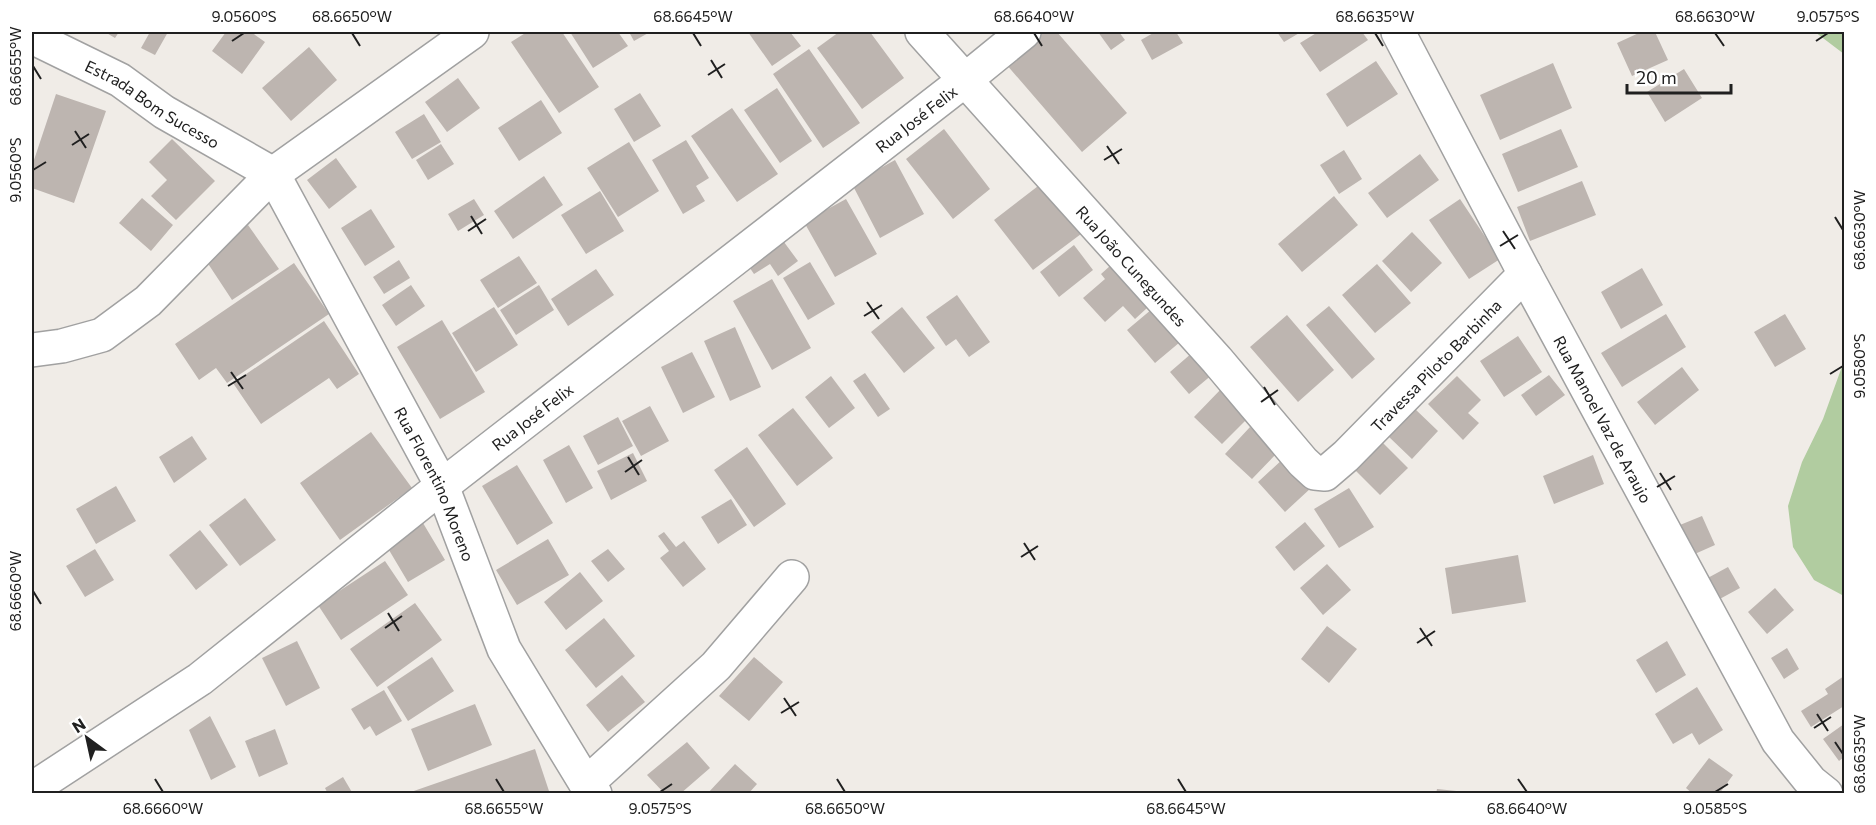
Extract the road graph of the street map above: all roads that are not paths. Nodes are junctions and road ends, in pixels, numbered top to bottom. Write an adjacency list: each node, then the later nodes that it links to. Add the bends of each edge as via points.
1 (472, 32): 7 (street)
2 (922, 32): 6 (street, Rua João Cunegundes)
3 (1024, 32): 6 (street, Rua José Felix)
4 (1398, 32): 8 (street, Rua Manoel Vaz de Araujo)
5 (32, 38): 7 (street, Estrada Bom Sucesso, via 120,80 164,112)
6 (965, 80): 10 (street, Rua João Cunegundes, via 1217,360 1303,462 1315,472 1325,474); 11 (street, Rua José Felix)
7 (273, 174): 9 (street, via 148,301 102,335); 11 (street, Rua Florentino Moreno)
8 (1525, 274): 10 (street, Travessa Piloto Barbinha); 15 (street, Rua Manoel Vaz de Araujo, via 1778,741 1811,782)
9 (32, 350)
10 (1346, 456)
11 (442, 486): 13 (street, Rua José Felix, via 200,679); 14 (street, Rua Florentino Moreno, via 504,649)
12 (792, 577): 14 (street, via 716,666)
13 (32, 789)
14 (591, 789)
15 (1826, 794)

